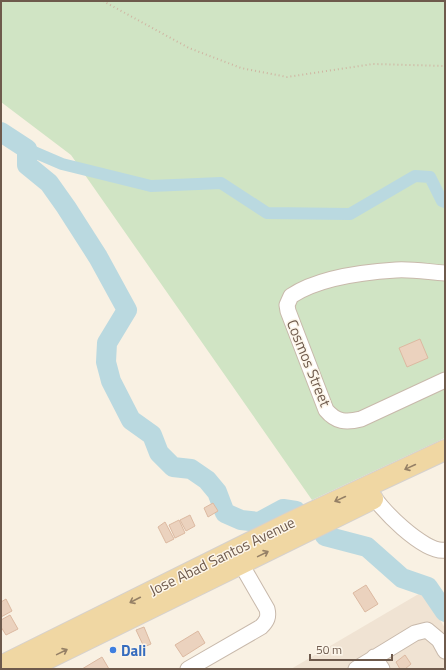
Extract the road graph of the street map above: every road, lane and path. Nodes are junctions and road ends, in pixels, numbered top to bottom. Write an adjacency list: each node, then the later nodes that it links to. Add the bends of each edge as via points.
1 (102, 1): 2 (path, via 189,48 241,68 287,77 373,64)
2 (445, 66)
3 (445, 274): 4 (street, Cosmos Street, via 397,270 359,274 307,287 291,296 287,305 326,410 337,420 350,422 361,419)
4 (445, 380)
5 (445, 450): 7 (main road, Jose Abad Santos Avenue, one-way to 7)
6 (445, 465): 7 (main road, Jose Abad Santos Avenue)
7 (370, 492): 8 (main road, Jose Abad Santos Avenue); 9 (street, via 404,529 425,545 440,551)
8 (298, 527): 10 (main road, Jose Abad Santos Avenue, one-way to 8); 13 (main road, Jose Abad Santos Avenue, one-way to 13)
9 (445, 550)
10 (241, 564): 14 (main road, Jose Abad Santos Avenue, one-way to 10); 15 (street, via 267,609 266,621 261,627)
11 (445, 652): 12 (street, via 439,640 427,630 414,633)
12 (378, 663): 16 (street)
13 (1, 666)
14 (26, 669)
15 (188, 669)
16 (356, 669)

